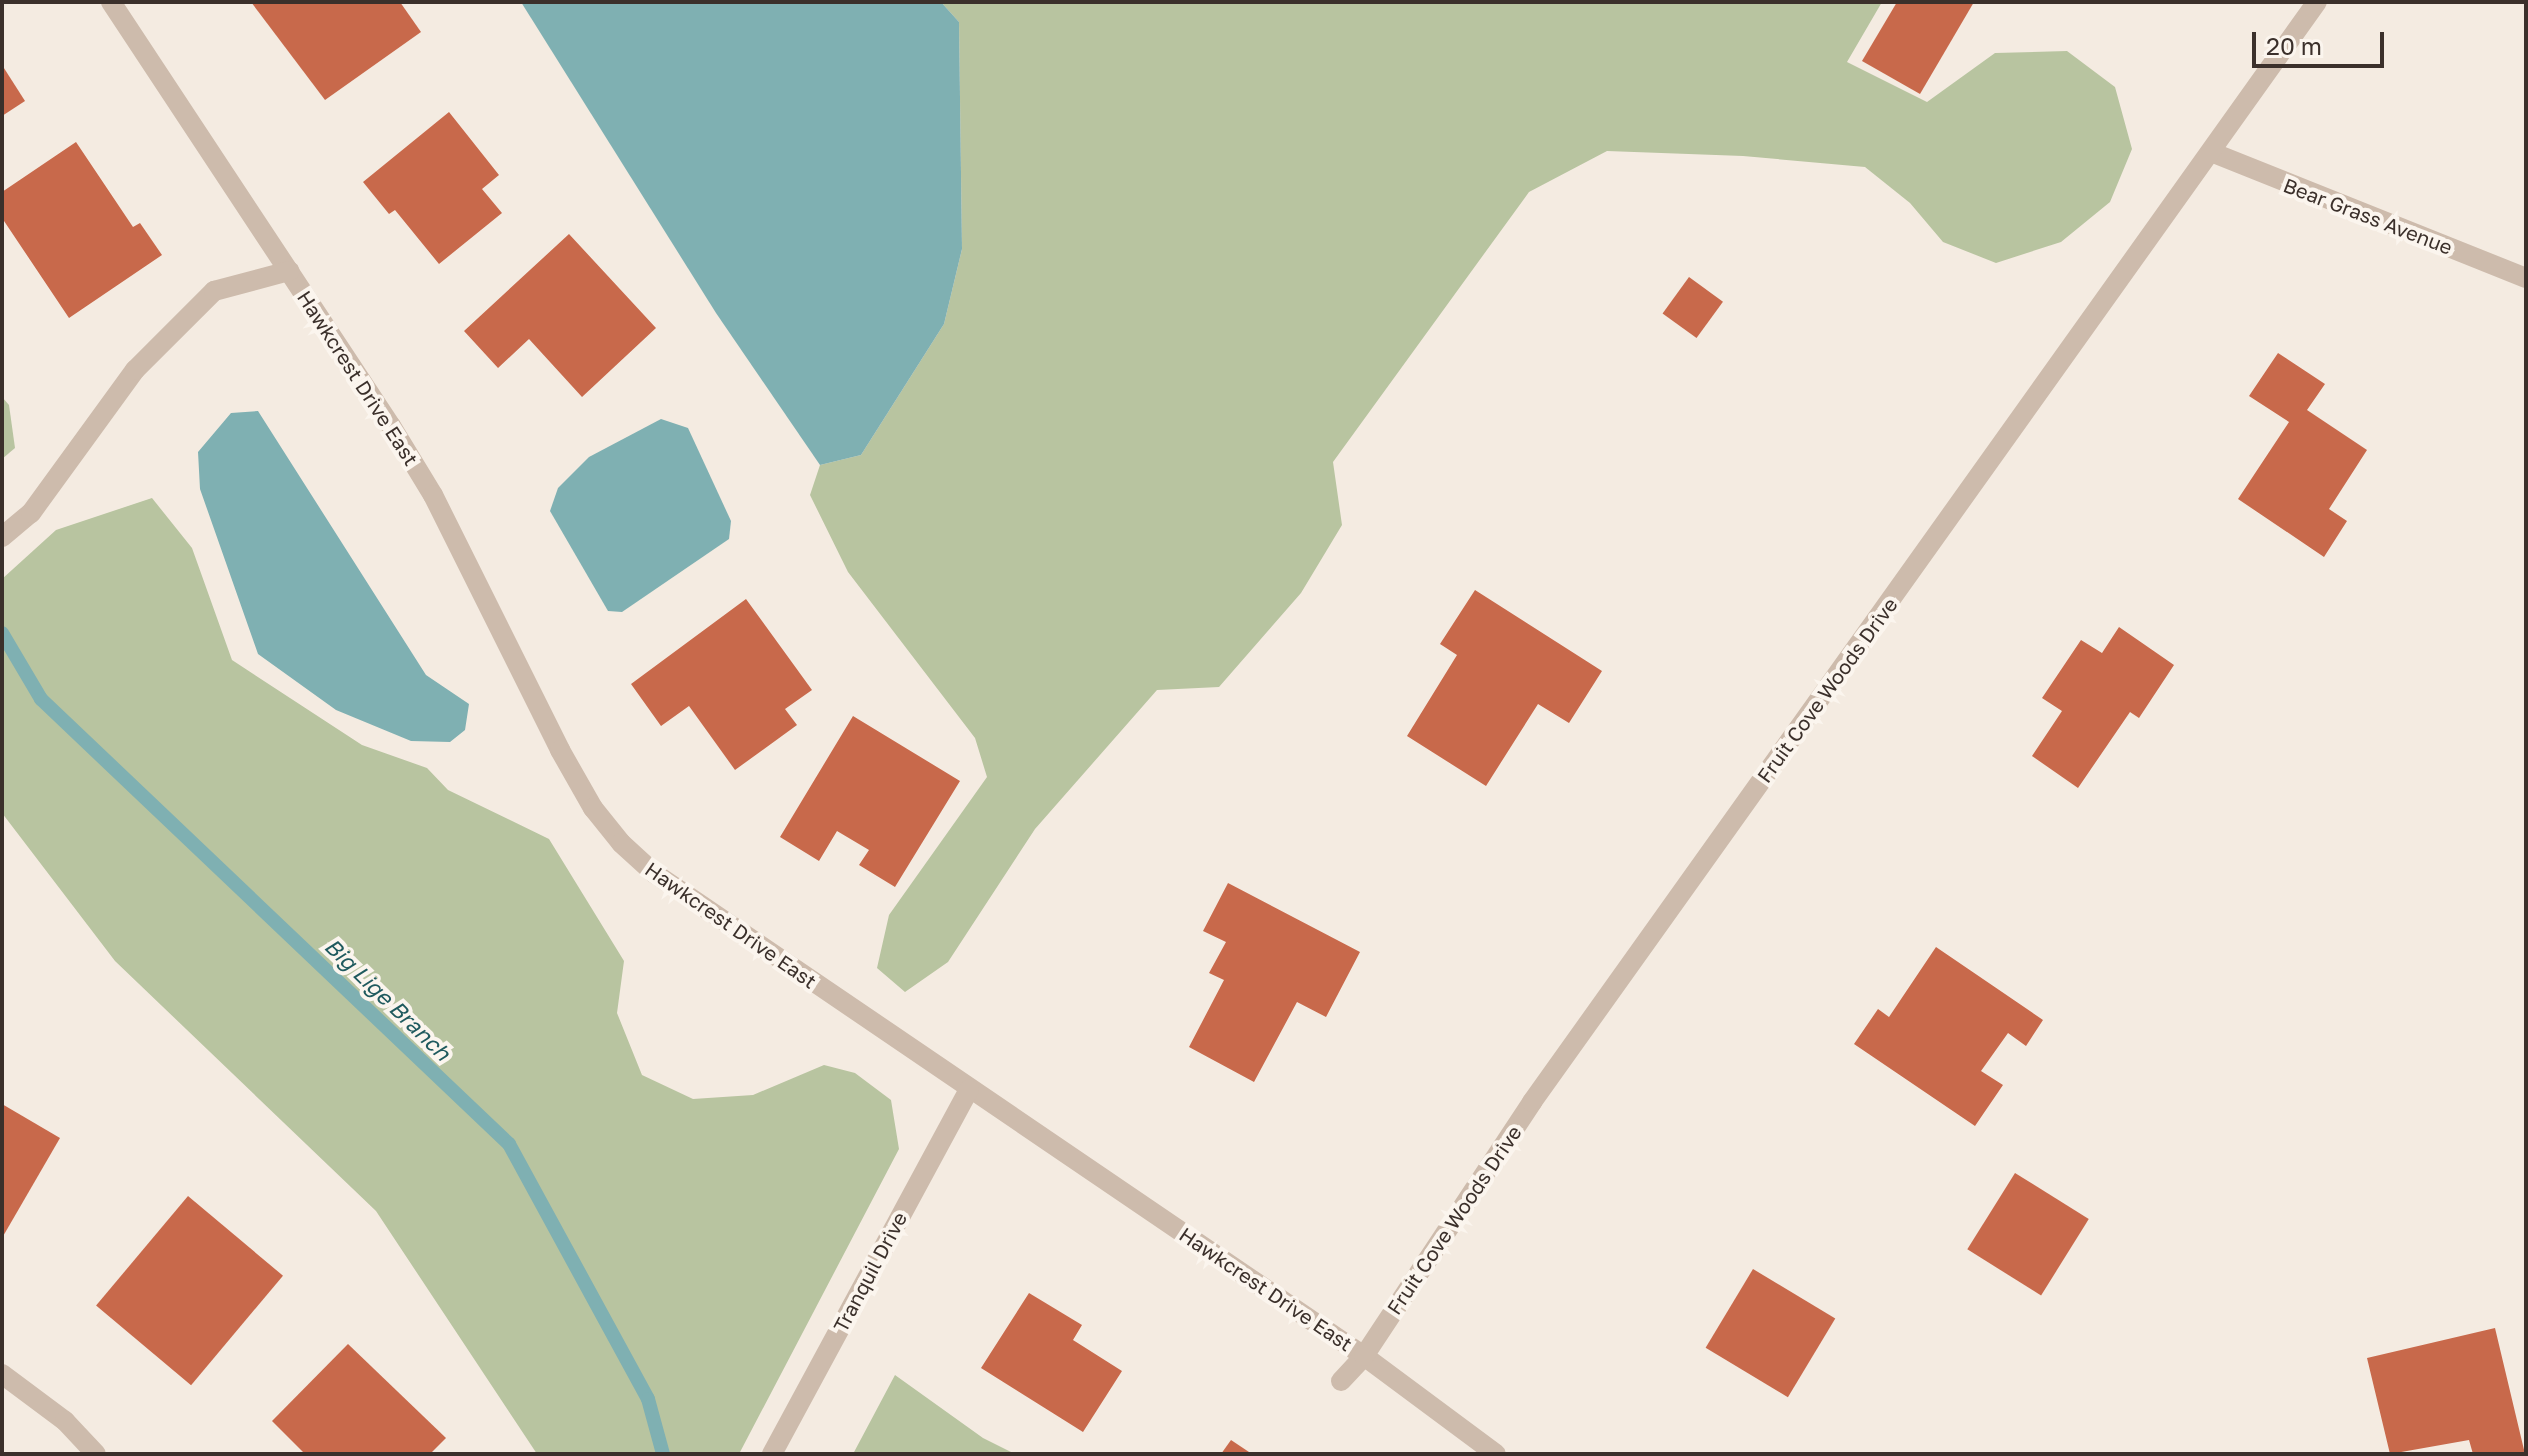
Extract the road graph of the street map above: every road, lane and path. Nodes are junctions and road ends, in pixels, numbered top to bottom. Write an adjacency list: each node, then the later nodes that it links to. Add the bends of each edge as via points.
1 (111, 2): 4 (street, Hawkcrest Drive East)
2 (2317, 2): 3 (street, Fruit Cove Woods Drive)
3 (2211, 152): 5 (street, Bear Grass Avenue); 8 (street, Fruit Cove Woods Drive, via 1550,1076)
4 (289, 271): 6 (street, via 214,291 135,370 31,513); 7 (street, Hawkcrest Drive East, via 433,495 560,750 593,808 621,843 654,873)
5 (2526, 278)
6 (2, 537)
7 (969, 1090): 8 (street, Hawkcrest Drive East); 12 (street, Tranquil Drive)
8 (1364, 1356): 10 (street, Fruit Cove Woods Drive); 13 (street, Hawkcrest Drive East)
9 (2, 1374): 11 (street, via 65,1421)
10 (1341, 1381)
11 (96, 1454)
12 (772, 1454)
13 (1496, 1454)

